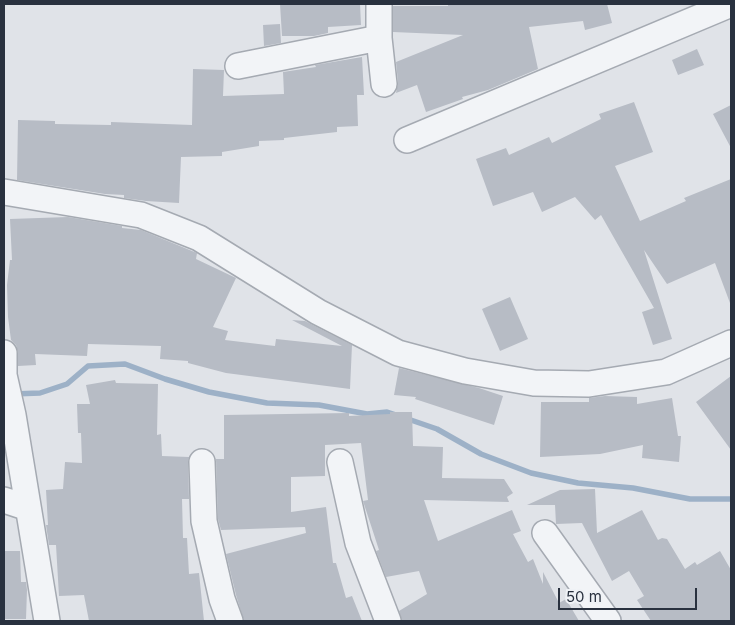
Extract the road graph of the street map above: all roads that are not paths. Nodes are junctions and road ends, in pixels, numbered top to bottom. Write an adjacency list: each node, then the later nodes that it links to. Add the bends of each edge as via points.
1 (379, 4): 3 (street)
2 (731, 4): 6 (street)
3 (379, 38): 4 (street); 5 (street)
4 (238, 66)
5 (384, 84)
6 (407, 140)
7 (4, 192): 8 (street, via 141,216 199,238 318,312 398,354 465,371 534,383 589,384 666,372)
8 (731, 343)
9 (4, 354): 10 (street)
10 (4, 375): 14 (street)
11 (202, 462): 17 (street, via 204,521)
12 (340, 462): 18 (street, via 358,543)
13 (4, 500): 14 (street)
14 (28, 508): 16 (street)
15 (545, 533): 19 (street)
16 (47, 621)
17 (230, 621)
18 (388, 621)
19 (608, 621)

